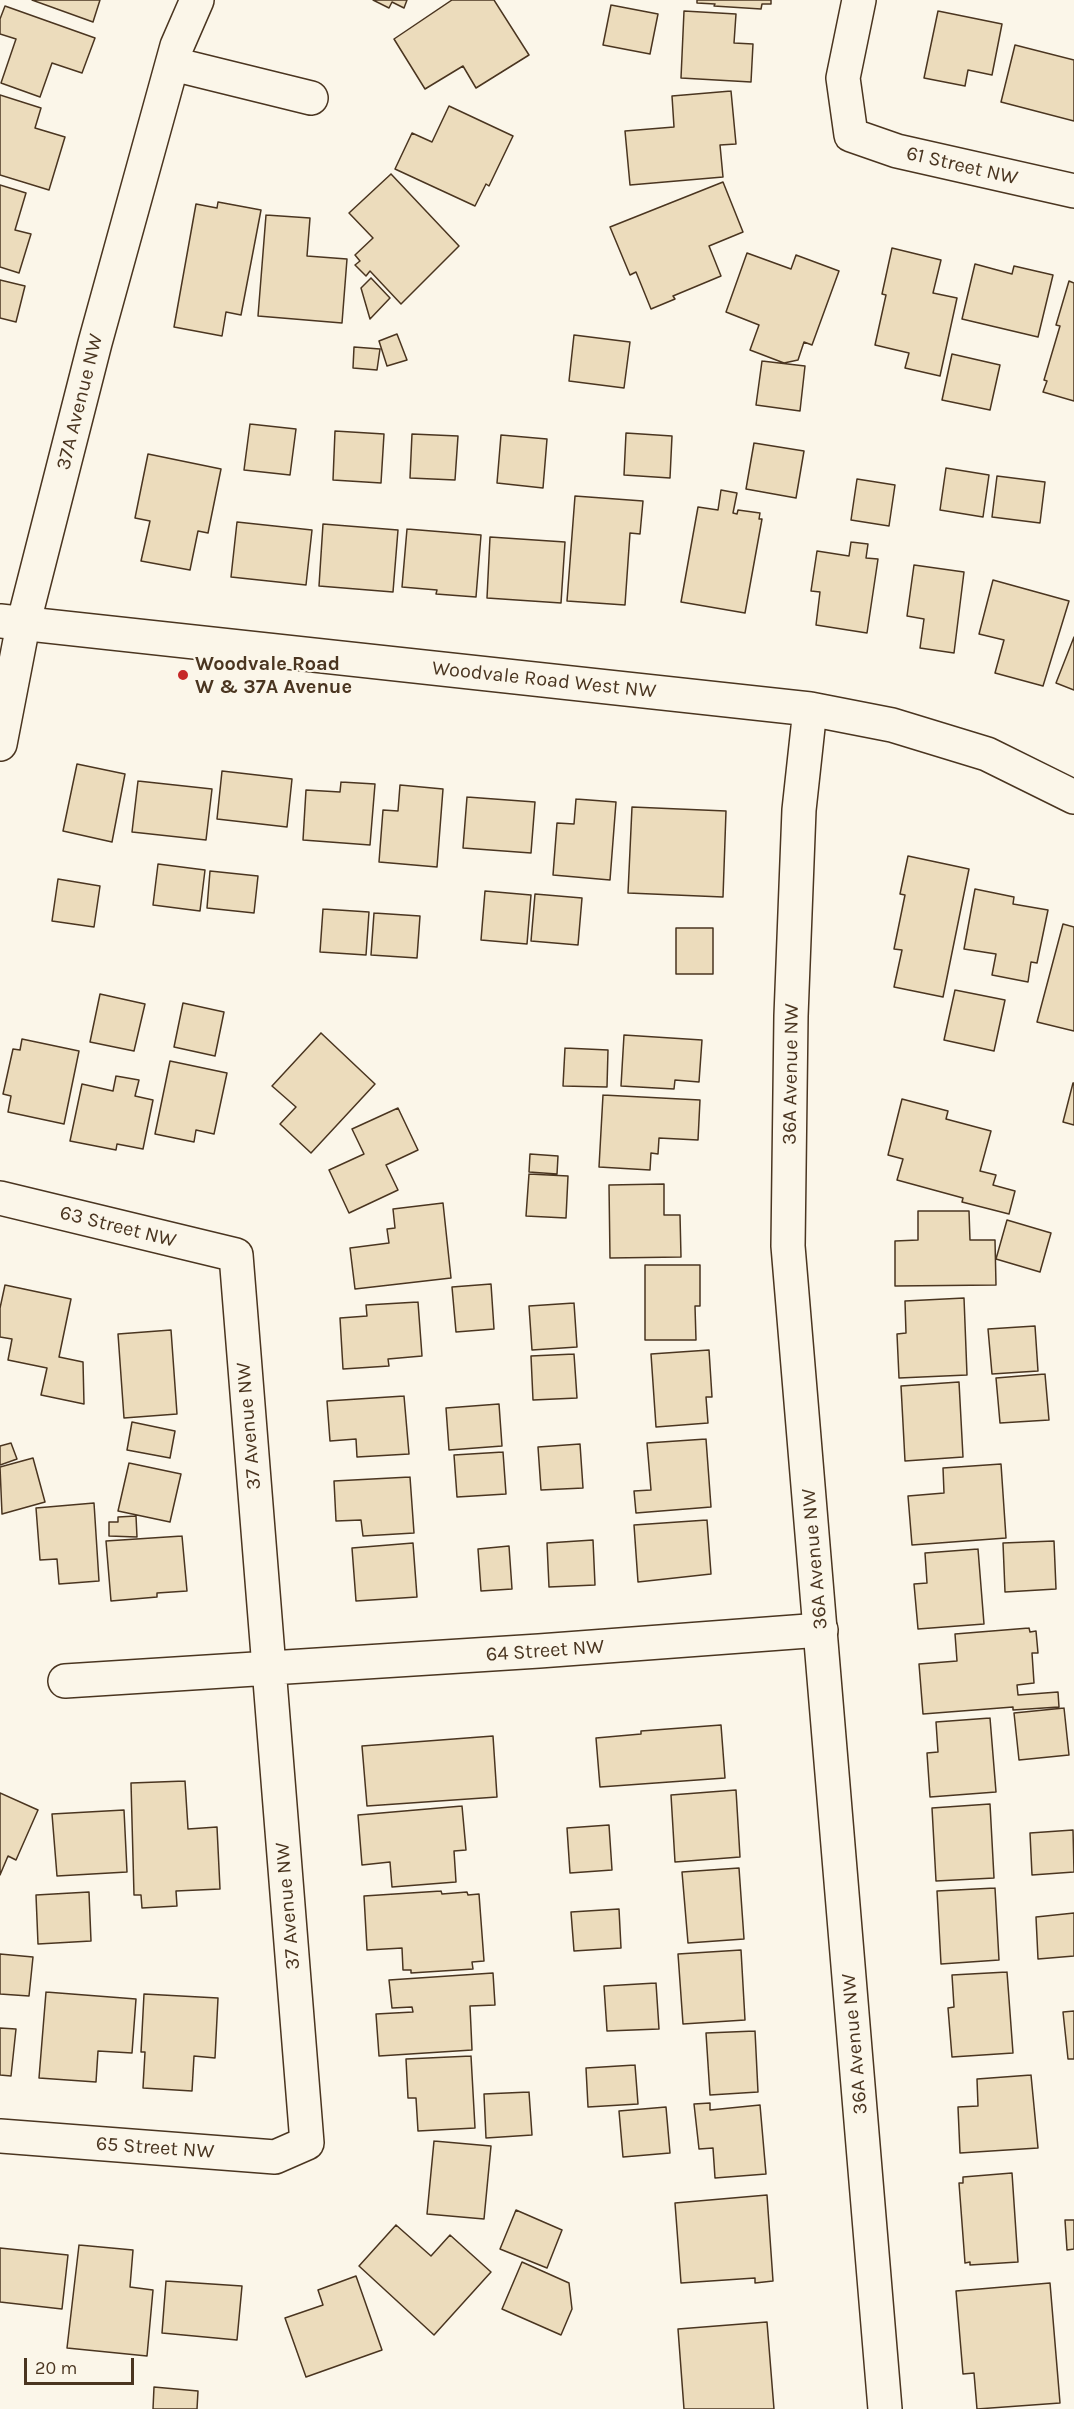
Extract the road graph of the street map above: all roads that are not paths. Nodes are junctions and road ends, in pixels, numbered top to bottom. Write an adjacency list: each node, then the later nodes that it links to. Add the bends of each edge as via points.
1 (197, 0): 3 (street, 37A Avenue NW)
2 (859, 0): 5 (street, 61 Street NW, via 843,78 851,135 897,151)
3 (172, 64): 4 (street); 6 (street, 37A Avenue NW)
4 (311, 98)
5 (1074, 191)
6 (12, 623): 7 (street, Woodvale Road West NW); 8 (street, 37A Avenue NW)
7 (810, 709): 9 (street, Woodvale Road West NW, via 892,725 987,754); 12 (street, 36A Avenue NW, via 799,810 789,1246)
8 (0, 744)
9 (1074, 797)
10 (0, 1198): 11 (street, 63 Street NW)
11 (236, 1255): 13 (street, 37 Avenue NW)
12 (821, 1630): 13 (street, 64 Street NW); 17 (street, 36A Avenue NW)
13 (269, 1669): 14 (street); 16 (street, 37 Avenue NW)
14 (65, 1681)
15 (0, 2136): 16 (street, 65 Street NW, via 275,2157)
16 (307, 2143)
17 (885, 2409)

